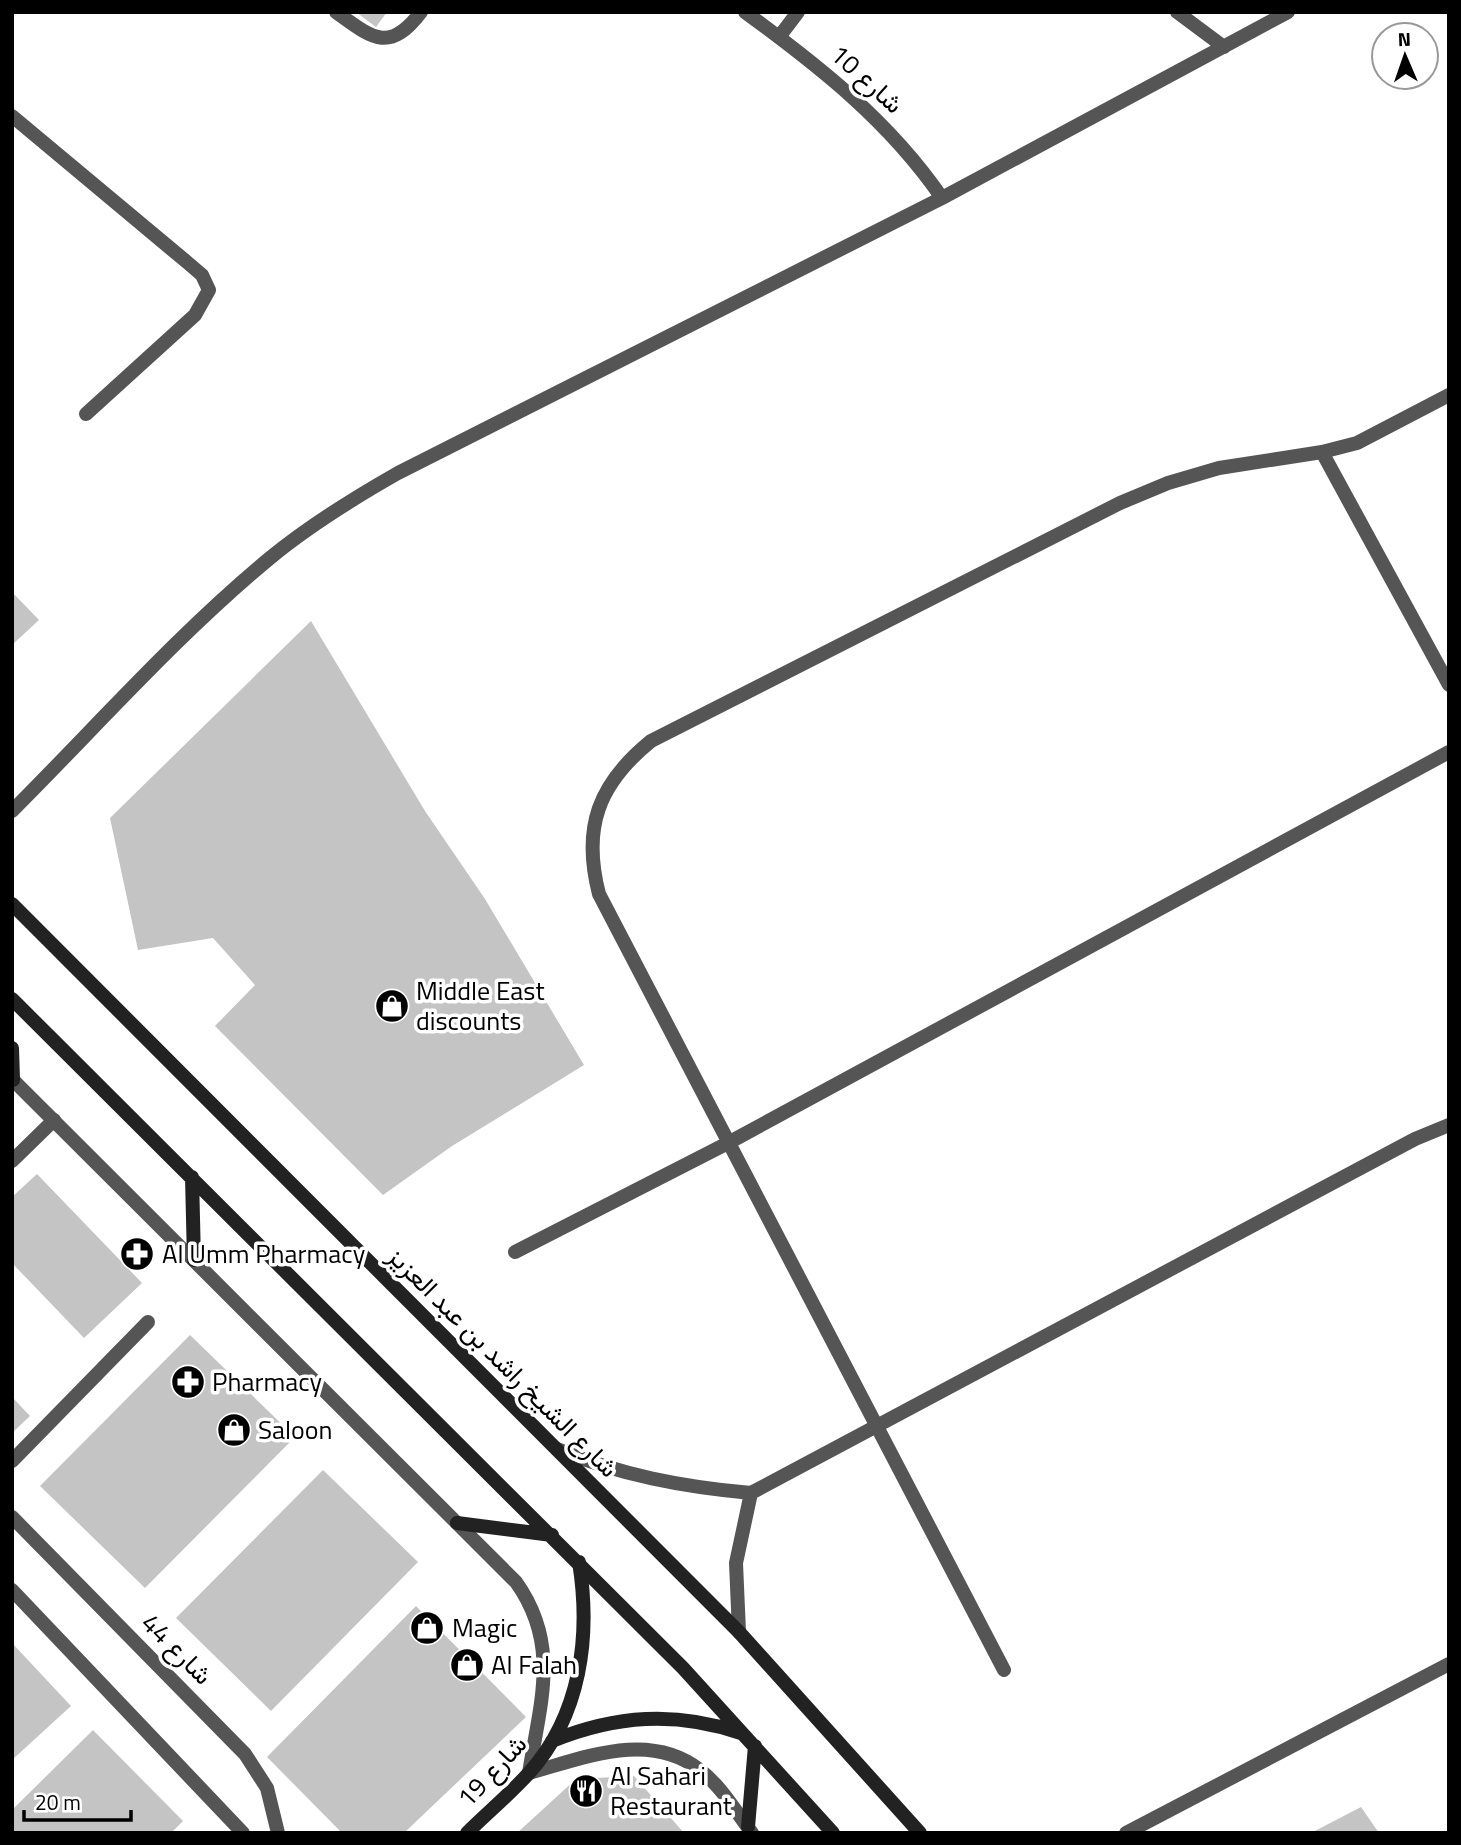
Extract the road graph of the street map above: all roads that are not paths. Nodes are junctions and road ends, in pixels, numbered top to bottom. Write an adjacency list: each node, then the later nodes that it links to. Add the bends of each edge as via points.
1 (336, 12): 2 (street, via 384,39 401,34)
2 (421, 12)
3 (745, 12): 7 (street, شارع 10)
4 (798, 12): 7 (street)
5 (1177, 12): 8 (street)
6 (1289, 12): 8 (street)
7 (779, 37): 10 (street, شارع 10, via 878,118)
8 (1224, 47): 10 (street)
9 (12, 116): 12 (street, via 202,275 209,290 195,315)
10 (942, 198): 16 (street, via 398,472 322,520 232,591)
11 (1449, 396): 13 (street, via 1357,443)
12 (86, 414)
13 (1322, 452): 14 (street); 23 (street, via 1219,468 1120,503 651,741 628,760 610,782 596,818 592,866 598,894)
14 (1449, 685)
15 (1449, 752): 23 (street)
16 (12, 811)
17 (12, 904): 30 (main road, شارع الشيخ راشد بن عبد العزيز)
18 (12, 999): 25 (main road)
19 (12, 1048): 20 (main road)
20 (13, 1079): 21 (street)
21 (54, 1120): 24 (street); 27 (street)
22 (1449, 1125): 29 (street)
23 (728, 1143): 26 (street); 29 (street)
24 (12, 1161)
25 (192, 1177): 27 (main road); 35 (main road)
26 (515, 1252)
27 (194, 1260): 34 (street)
28 (148, 1322): 31 (street)
29 (876, 1426): 32 (street); 40 (street)
30 (552, 1447): 32 (street, via 648,1479); 38 (main road, شارع الشيخ راشد بن عبد العزيز)
31 (12, 1461)
32 (751, 1493): 38 (street, via 736,1563)
33 (12, 1517): 47 (street, شارع 44, via 246,1754 267,1788)
34 (457, 1523): 35 (main road); 44 (street, via 516,1582 538,1619 545,1662)
35 (552, 1535): 36 (main road)
36 (579, 1562): 41 (main road); 42 (main road, شارع 19, via 586,1623 583,1654)
37 (12, 1590): 46 (street)
38 (739, 1632): 50 (main road, شارع الشيخ راشد بن عبد العزيز)
39 (1449, 1664): 51 (street)
40 (1004, 1670)
41 (744, 1734): 42 (main road, شارع 19, via 702,1721 647,1717 614,1720); 43 (main road)
42 (552, 1741): 44 (main road, شارع 19)
43 (755, 1746): 45 (main road); 49 (main road)
44 (529, 1773): 45 (street, via 622,1749 662,1752 700,1770); 48 (main road, شارع 19)
45 (750, 1830)
46 (243, 1833)
47 (278, 1833)
48 (467, 1833)
49 (833, 1833)
50 (920, 1833)
51 (1126, 1833)

